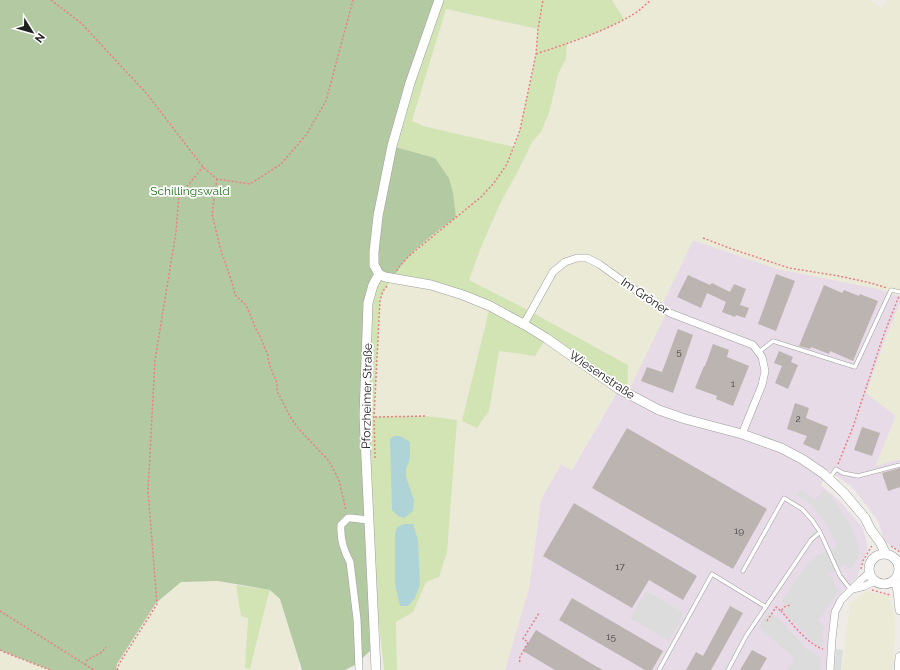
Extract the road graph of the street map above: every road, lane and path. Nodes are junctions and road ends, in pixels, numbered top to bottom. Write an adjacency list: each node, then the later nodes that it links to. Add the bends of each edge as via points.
1 (52, 0): 7 (path, via 81,23 147,94)
2 (353, 0): 8 (path, via 326,101 306,135 281,164 250,184)
3 (440, 0): 10 (street, via 410,83 392,146 378,216 374,252 374,265)
4 (543, 0): 6 (path)
5 (651, 0): 6 (path, via 638,11 604,30)
6 (536, 54): 11 (path, via 520,130 507,164 481,197 408,256)
7 (204, 167): 8 (path); 52 (path, via 179,196 176,232 155,360 148,491 157,604)
8 (217, 179): 24 (path, via 212,214 235,295 246,305 268,356 277,390 291,418 329,461 339,480)
9 (703, 238): 12 (path, via 789,268 871,283)
10 (379, 274): 11 (street, Wiesenstraße); 16 (street, Pforzheimer Straße, via 368,303)
11 (393, 278): 14 (street, Wiesenstraße, via 431,285 463,295); 18 (path, via 380,300)
12 (890, 290): 13 (lane); 15 (lane, via 855,367 773,341)
13 (900, 294): 22 (path)
14 (524, 324): 15 (street, Im Gröner, via 553,272 565,262 586,258 670,314 753,345); 19 (street, Wiesenstraße, via 619,389 652,407 685,419)
15 (758, 352): 19 (street, via 762,357 765,371)
16 (364, 416): 18 (path); 25 (street, Pforzheimer Straße)
17 (427, 416): 18 (path)
18 (374, 417): 20 (path)
19 (742, 434): 23 (street, Wiesenstraße, via 781,448 802,459)
20 (375, 462)
21 (900, 465): 22 (lane, via 858,476)
22 (836, 469): 23 (lane)
23 (829, 479): 26 (street, Wiesenstraße, via 865,518)
24 (348, 518): 25 (street); 53 (street, via 341,526 340,532 350,562 357,619)
25 (368, 520): 54 (street, Pforzheimer Straße)
26 (871, 530): 28 (street, Wiesenstraße); 29 (street, Wiesenstraße)
27 (820, 532): 31 (lane, via 802,509 784,498); 35 (lane, via 840,576); 38 (lane, via 810,540)
28 (886, 554): 29 (street); 30 (street)
29 (877, 556): 32 (street, via 870,563)
30 (899, 561): 33 (street)
31 (743, 570)
32 (870, 572): 34 (street, via 871,577); 35 (street)
33 (898, 576): 34 (street, via 891,583); 37 (street)
34 (878, 582): 35 (street); 37 (street, via 892,594)
35 (851, 590): 45 (street, via 841,600 836,612)
36 (790, 605): 41 (path)
37 (900, 606): 40 (street)
38 (766, 607): 55 (lane, via 712,574); 56 (lane, via 746,636)
39 (0, 610): 49 (path)
40 (900, 610)
41 (781, 611): 43 (path, via 776,607); 45 (path, via 816,646)
42 (539, 613): 48 (path, via 523,639 528,642 519,659)
43 (767, 621)
44 (106, 647): 49 (path, via 87,660)
45 (831, 649): 57 (street)
46 (0, 650): 50 (path)
47 (900, 657): 58 (street)
48 (520, 662)
49 (85, 665): 51 (path)
50 (50, 670)
51 (94, 670)
52 (117, 670)
53 (358, 670)
54 (376, 670)
55 (659, 670)
56 (728, 670)
57 (830, 670)
58 (899, 670)

